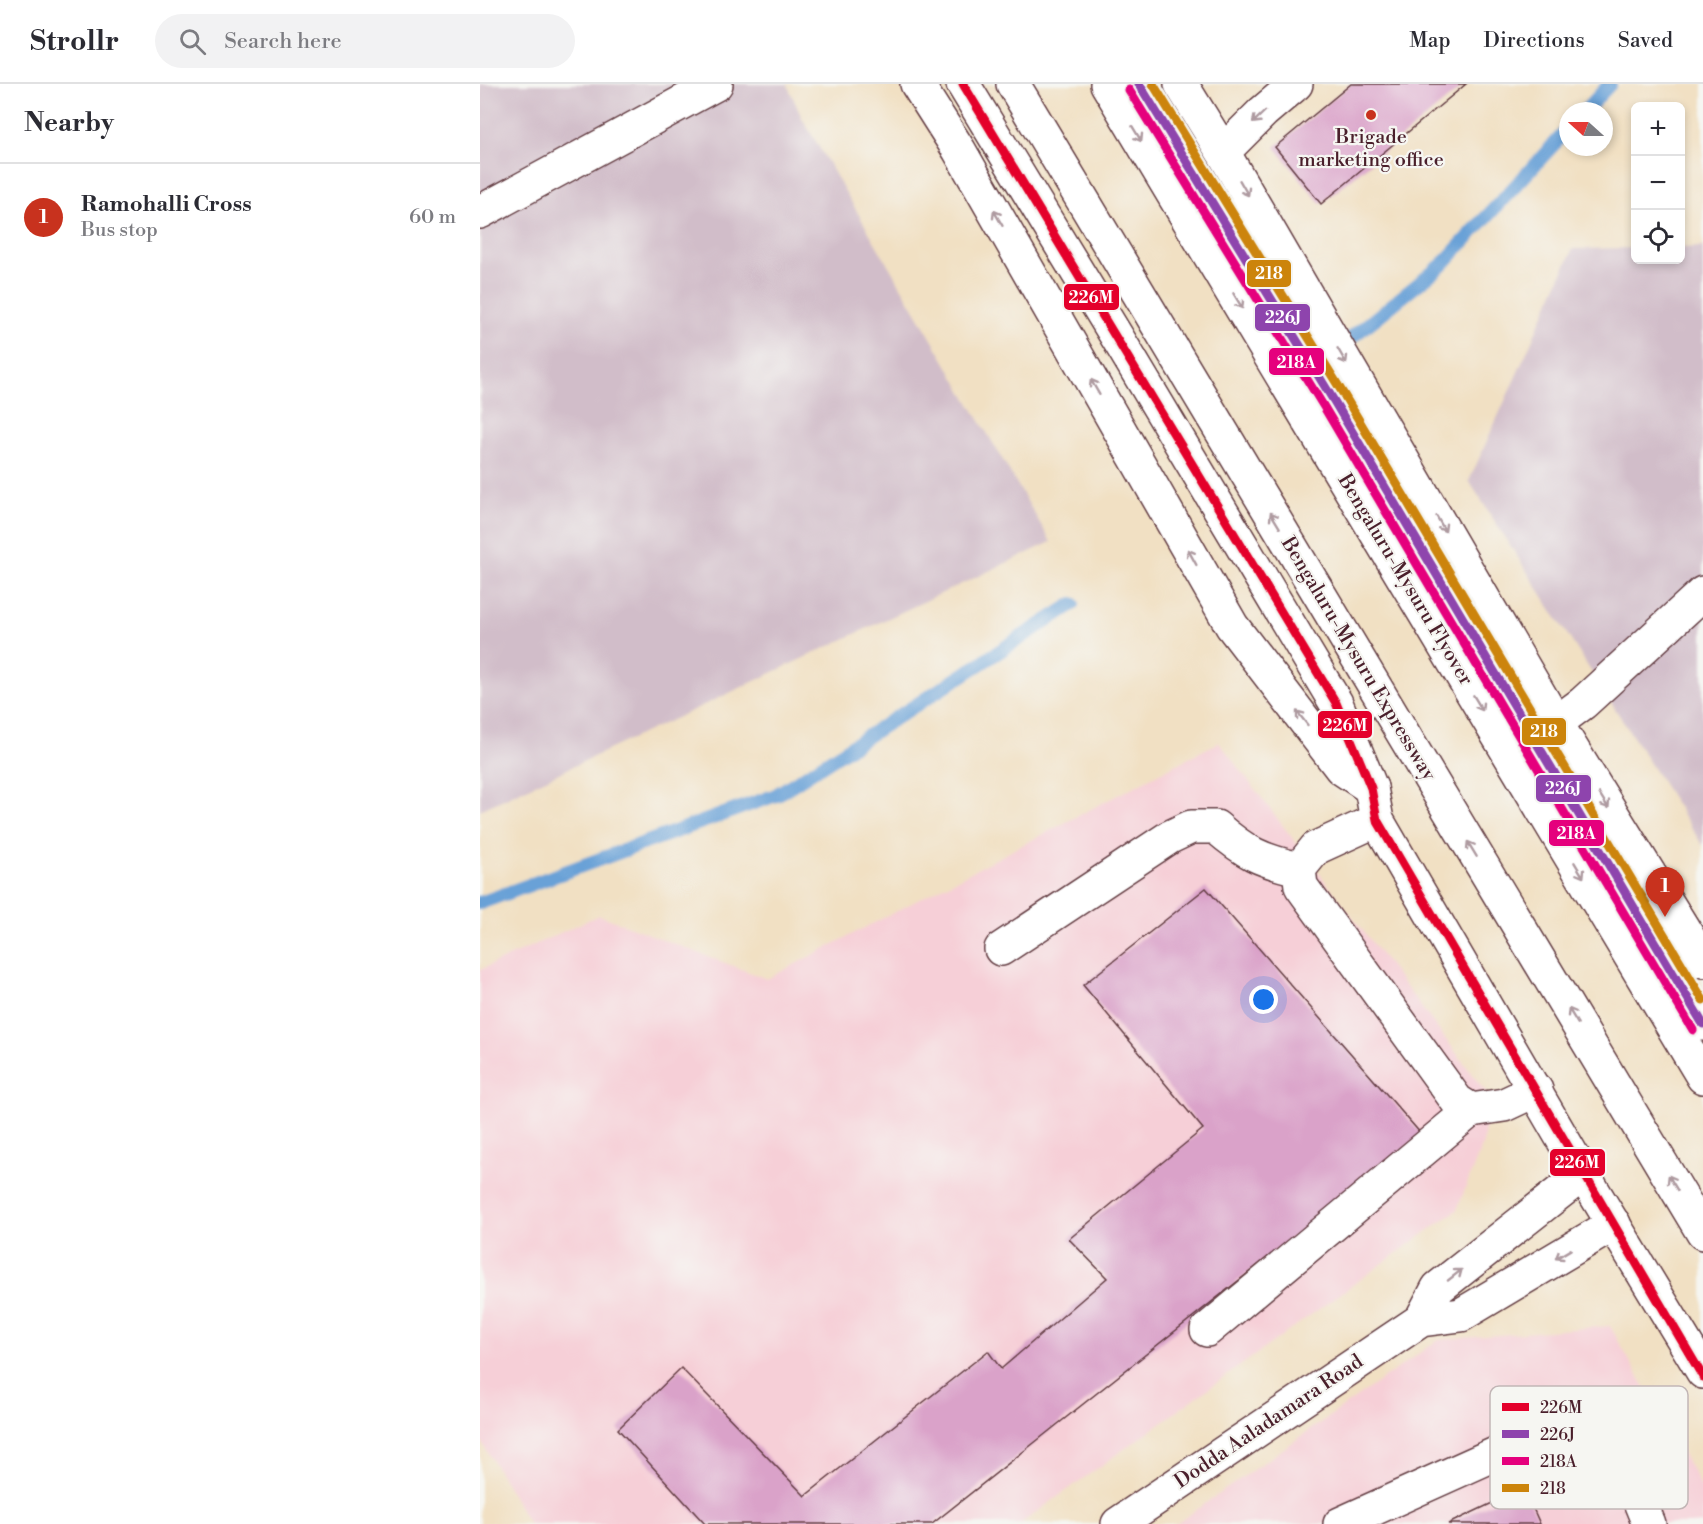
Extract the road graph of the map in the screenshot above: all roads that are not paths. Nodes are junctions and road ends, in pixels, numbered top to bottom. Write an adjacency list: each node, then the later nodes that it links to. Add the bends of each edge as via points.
1 (716, 84): 10 (main road)
2 (917, 84): 13 (main road, Bengaluru-Mysuru Expressway, one-way to 2, via 1341,768 1232,626 959,150)
3 (963, 84): 13 (main road, Bengaluru-Mysuru Expressway, via 1336,703)
4 (1013, 84): 23 (main road, Bengaluru-Mysuru Expressway, one-way to 4)
5 (1107, 84): 18 (main road, Bengaluru-Mysuru Flyover, one-way to 18)
6 (1139, 84): 17 (main road, via 1334,401)
7 (1181, 84): 9 (main road)
8 (1296, 84): 9 (main road, one-way to 9)
9 (1223, 152): 12 (main road, one-way to 12)
10 (480, 212)
11 (1703, 593): 12 (main road)
12 (1556, 723): 16 (main road, one-way to 16)
13 (1374, 804): 14 (main road, via 1316,848); 19 (main road, Bengaluru-Mysuru Expressway)
14 (1299, 869): 15 (main road, via 1267,862 1241,849 1216,827 1191,827 1170,837); 20 (main road, via 1301,886 1313,905 1457,1101)
15 (1001, 950)
16 (1703, 962)
17 (1703, 1024)
18 (1703, 1077)
19 (1536, 1090): 20 (main road, via 1504,1104); 21 (main road, Bengaluru-Mysuru Expressway)
20 (1471, 1110): 25 (main road)
21 (1584, 1174): 22 (main road, Bengaluru-Mysuru Expressway); 24 (main road, one-way to 21, via 1438,1288)
22 (1614, 1224): 24 (main road, one-way to 24, via 1461,1315); 26 (main road, Bengaluru-Mysuru Expressway)
23 (1703, 1233)
24 (1421, 1320): 29 (main road, Dodda Aaladamara Road)
25 (1207, 1330)
26 (1702, 1373)
27 (1490, 1456): 30 (main road)
28 (1643, 1509): 31 (main road)
29 (1118, 1524)
30 (1340, 1524)
31 (1649, 1524)

